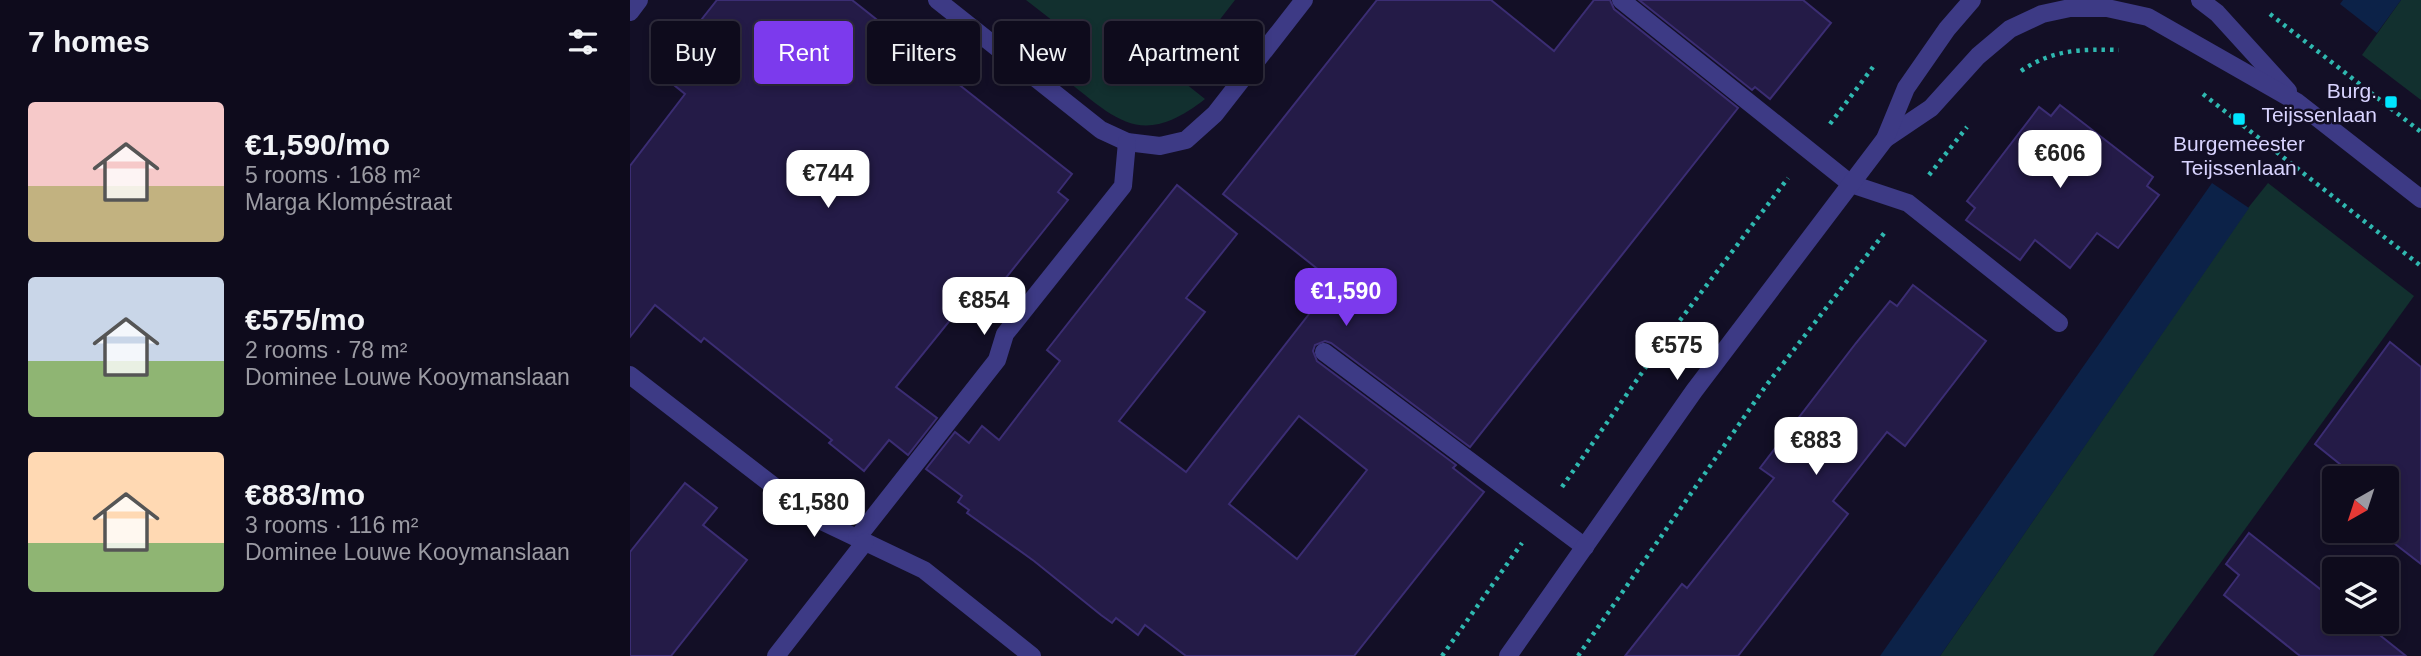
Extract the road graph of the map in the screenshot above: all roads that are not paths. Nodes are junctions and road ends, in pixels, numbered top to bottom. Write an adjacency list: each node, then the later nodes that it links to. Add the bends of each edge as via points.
1 (639, 0): 8 (street)
2 (937, 0): 11 (street, via 1101,130)
3 (1304, 0): 11 (street, via 1215,114 1186,140 1160,146)
4 (1621, 0): 12 (street)
5 (1972, 0): 10 (street, via 1906,88)
6 (2200, 0): 9 (street)
7 (2070, 4): 9 (street, via 2148,17); 10 (street, via 2010,29 1978,56 1931,108)
8 (630, 12)
9 (2297, 102): 13 (street)
10 (1885, 139): 12 (street)
11 (1127, 142): 17 (street, via 1123,186 1005,334 997,360)
12 (1851, 184): 14 (street, via 1908,203); 18 (street)
13 (2421, 199)
14 (2059, 323)
15 (1324, 352): 18 (street)
16 (630, 375): 17 (street, via 815,518)
17 (861, 540): 19 (street); 20 (street, via 924,570)
18 (1585, 547): 21 (street)
19 (776, 656)
20 (1032, 656)
21 (1508, 656)

